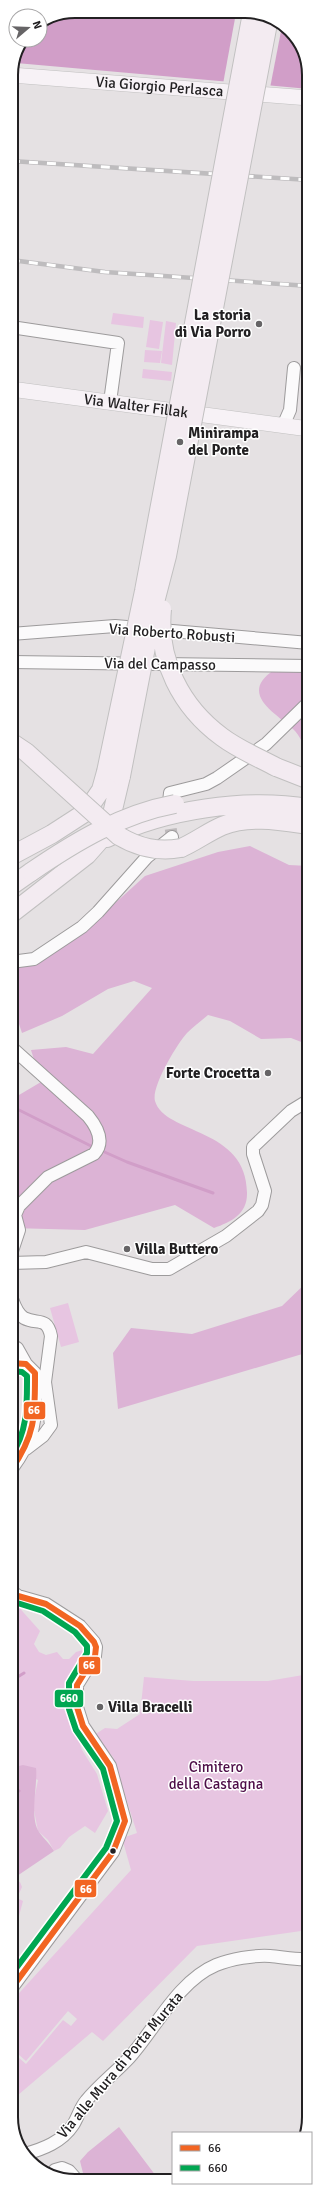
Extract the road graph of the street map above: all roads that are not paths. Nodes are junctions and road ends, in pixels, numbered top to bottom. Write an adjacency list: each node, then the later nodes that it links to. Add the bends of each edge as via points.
1 (251, 18): 18 (highway, bridge, via 144,591)
2 (268, 23): 11 (highway, bridge)
3 (18, 76): 4 (main road, Via Giorgio Perlasca)
4 (302, 97)
5 (18, 328): 8 (street, via 118,342)
6 (294, 368): 9 (street, via 290,410)
7 (18, 390): 8 (main road, Via Walter Fillak)
8 (110, 402): 9 (main road, Via Walter Fillak)
9 (283, 426): 10 (main road, Via Walter Fillak)
10 (302, 428)
11 (167, 556): 18 (highway, bridge); 19 (highway, bridge, via 161,629 166,656 177,686 194,712 232,744)
12 (18, 633): 13 (street, Via Roberto Robusti, via 115,626)
13 (302, 642)
14 (18, 662): 15 (street, Via del Campasso)
15 (302, 666)
16 (302, 709): 21 (street, via 266,744 217,778 206,784 170,793)
17 (18, 747): 24 (highway, bridge, via 119,836 135,845 153,849)
18 (113, 774): 25 (highway, via 86,812); 30 (highway, via 112,814 102,838 87,855)
19 (302, 777)
20 (302, 797): 21 (highway, via 255,795 207,798)
21 (171, 807): 28 (highway, bridge, via 114,823 57,854)
22 (302, 807): 29 (highway, via 273,804 205,809 144,824 88,848)
23 (302, 824): 24 (highway, via 264,820 235,822)
24 (177, 842): 31 (street, via 146,857 82,927 34,959)
25 (30, 847): 26 (highway); 27 (highway)
26 (18, 853)
27 (18, 856)
28 (18, 881)
29 (18, 896)
30 (18, 909)
31 (18, 961)
32 (18, 1053): 34 (street, via 88,1116 96,1126 100,1138 94,1154 48,1177)
33 (302, 1104): 35 (street, via 291,1111 253,1147 265,1191 258,1211 226,1236 170,1270 152,1269 86,1252 46,1262)
34 (18, 1208)
35 (18, 1263)
36 (18, 1312): 40 (street, via 25,1318 40,1321 50,1330 50,1352 45,1382 51,1421 49,1429)
37 (18, 1348): 39 (street)
38 (18, 1363): 39 (street)
39 (26, 1364): 40 (street, via 34,1373 35,1418)
40 (26, 1449): 41 (street)
41 (18, 1460)
42 (18, 1596): 44 (street, via 46,1604 80,1626 94,1642 95,1656 77,1685 77,1707 83,1726 110,1766 125,1821 113,1852)
43 (302, 1960): 45 (street, Via alle Mura di Porta Murata, via 267,1956 242,1958 205,1971 180,1993 129,2058 98,2086 81,2106 64,2136 46,2147)
44 (18, 1980)
45 (30, 2152)
46 (55, 2170): 47 (street, via 63,2168)
47 (70, 2174)

